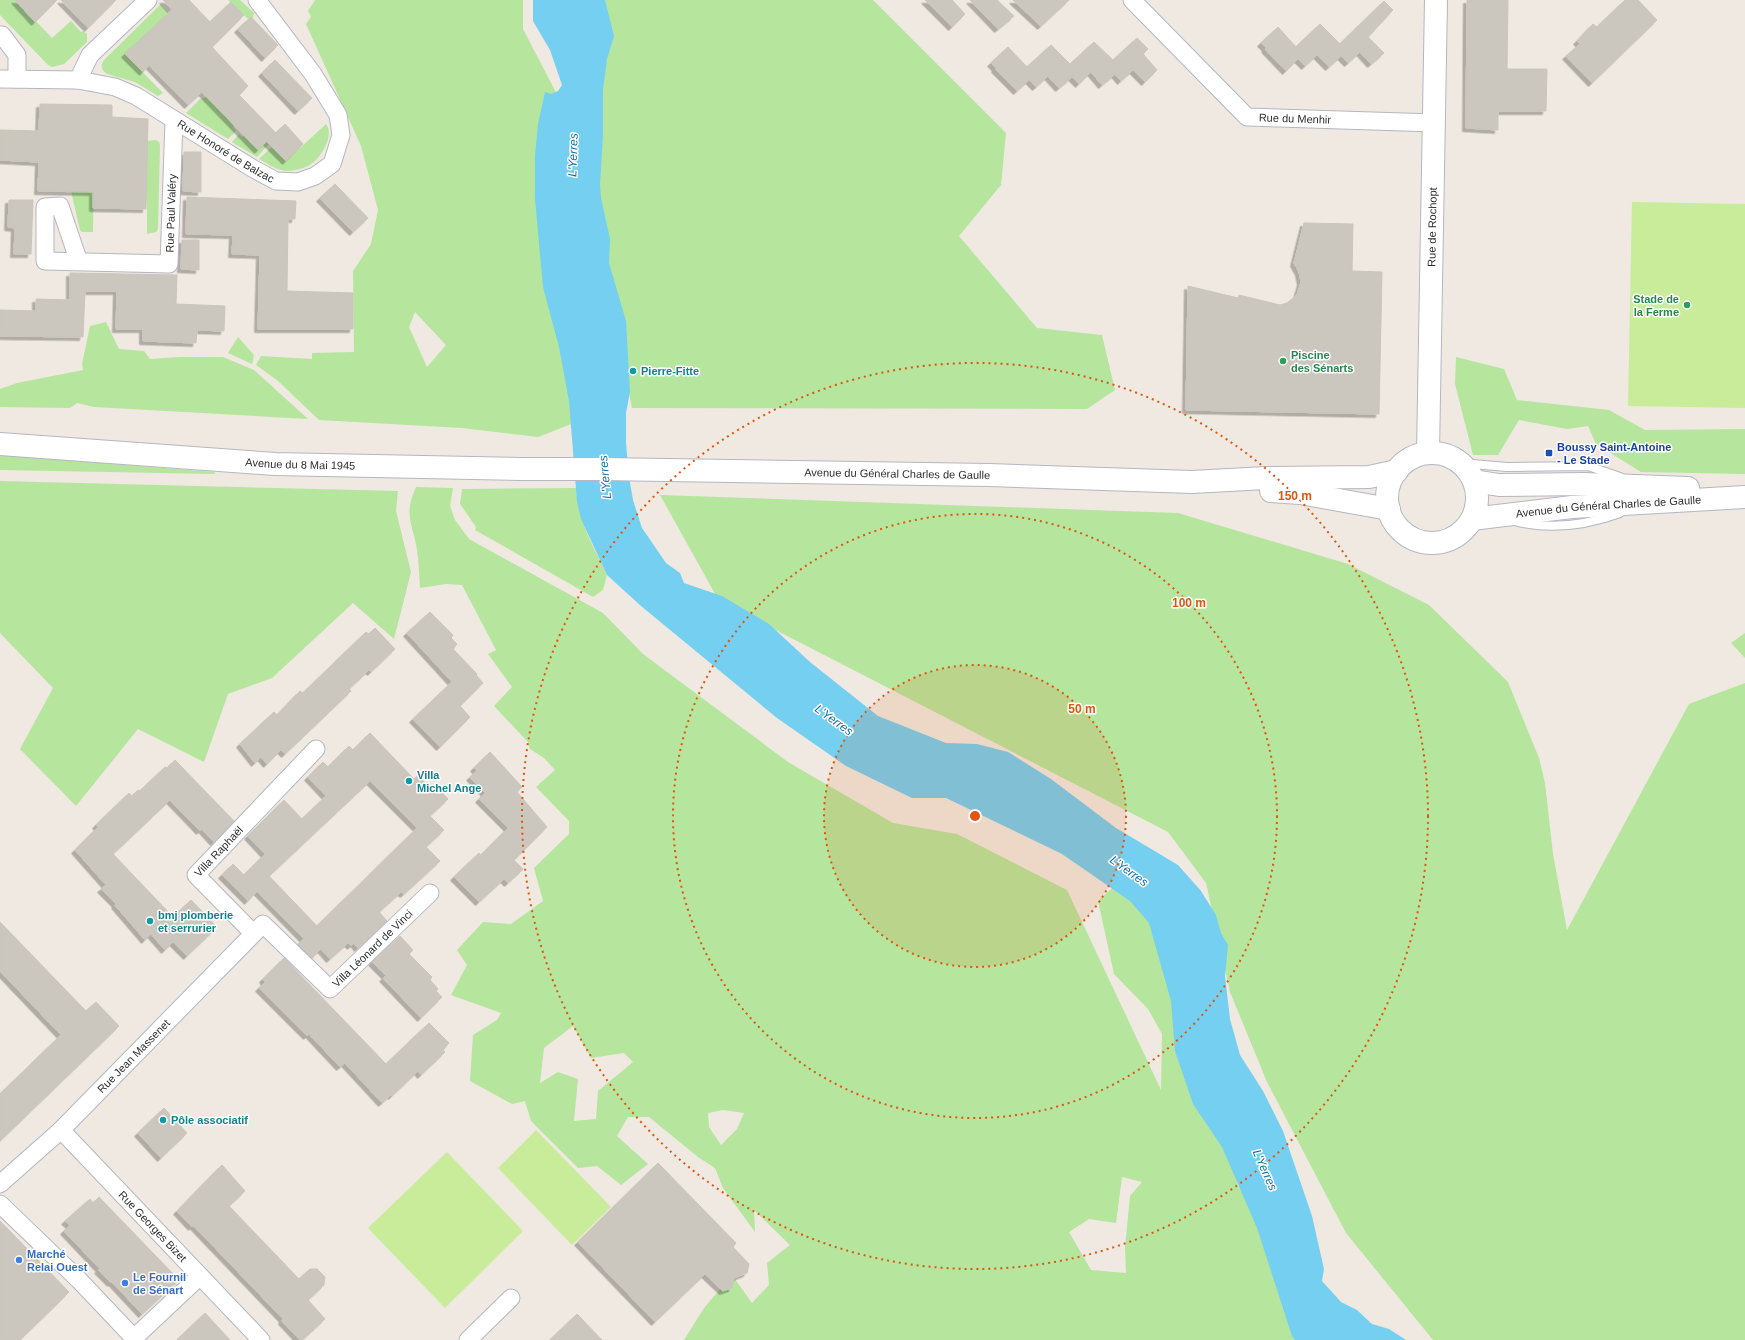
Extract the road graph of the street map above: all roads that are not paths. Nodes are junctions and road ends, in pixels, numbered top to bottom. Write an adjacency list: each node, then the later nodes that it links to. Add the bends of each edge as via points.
1 (148, 0): 8 (street, via 90,55)
2 (257, 0): 9 (street, Rue Honoré de Balzac, via 313,74 338,115 341,135 332,164 315,176 298,182 276,181)
3 (1132, 0): 10 (street, Rue du Menhir, via 1247,117)
4 (1436, 0): 10 (main road, Rue de Rochopt)
5 (0, 35): 7 (street, via 17,55)
6 (0, 79): 7 (street, Rue Honoré de Balzac)
7 (17, 79): 8 (street, Rue Honoré de Balzac)
8 (78, 80): 9 (street, Rue Honoré de Balzac, via 115,87 136,96)
9 (174, 120): 11 (street, Rue Paul Valéry, via 169,264)
10 (1435, 123): 13 (main road, Rue de Rochopt)
11 (79, 262)
12 (0, 444): 15 (main road, Avenue du 8 Mai 1945, via 275,464)
13 (1428, 453): 14 (main road, via 1452,457); 16 (main road, via 1406,462)
14 (1461, 463): 17 (main road); 20 (lane, via 1507,467 1588,466)
15 (602, 468): 18 (main road, Avenue du Général Charles de Gaulle, via 989,475)
16 (1397, 471): 18 (main road, Avenue du Général Charles de Gaulle, via 1369,477); 22 (main road, via 1390,482)
17 (1474, 481): 20 (main road, Avenue du Général Charles de Gaulle, via 1499,485 1584,484); 23 (main road, via 1477,507)
18 (1192, 482): 22 (main road, Avenue du Général Charles de Gaulle, via 1300,493)
19 (1745, 492): 20 (main road, Avenue du Général Charles de Gaulle)
20 (1647, 494): 21 (main road, Avenue du Général Charles de Gaulle); 23 (main road, Avenue du Général Charles de Gaulle, via 1572,507)
21 (1745, 497)
22 (1389, 508): 23 (main road, via 1392,519 1399,528 1408,536 1422,542 1437,543 1451,539 1464,531)
23 (1472, 519)
24 (316, 749): 26 (street, Villa Raphaël, via 196,875)
25 (430, 893): 26 (street, Villa Léonard de Vinci, via 330,989)
26 (258, 929): 27 (street, Rue Jean Massenet)
27 (61, 1130): 28 (street, Rue Jean Massenet); 30 (street, Rue Georges Bizet)
28 (0, 1184)
29 (0, 1204): 30 (street, via 80,1280 134,1338)
30 (200, 1276): 32 (street, Rue Georges Bizet)
31 (512, 1298): 33 (street)
32 (261, 1340)
33 (468, 1340)

